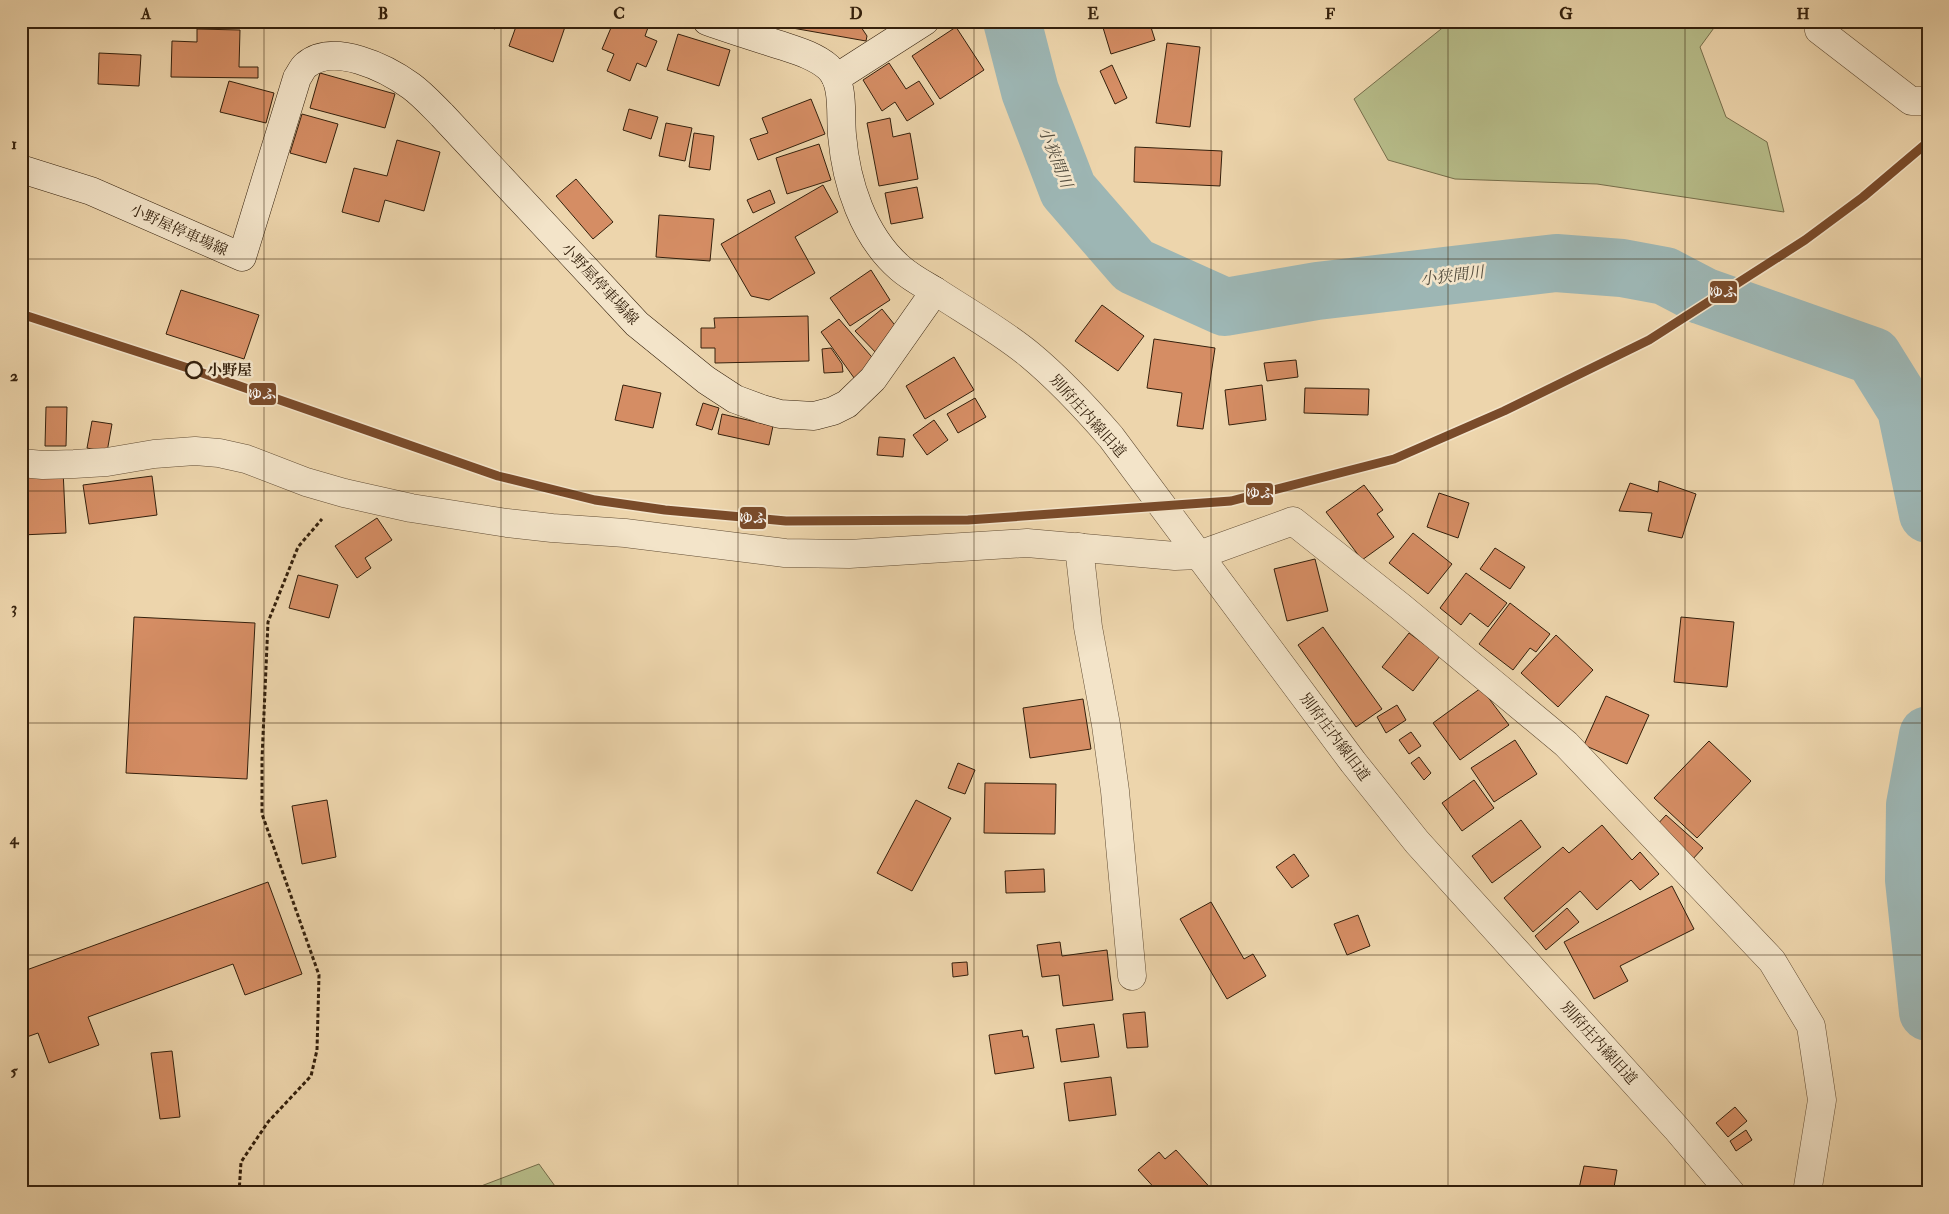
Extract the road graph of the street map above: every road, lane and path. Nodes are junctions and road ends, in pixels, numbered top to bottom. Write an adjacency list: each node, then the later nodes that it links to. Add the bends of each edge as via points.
1 (707, 21): 4 (street, via 804,54 828,67)
2 (925, 21): 4 (street)
3 (1817, 21): 5 (street, via 1819,30 1911,101)
4 (836, 78): 7 (street, via 844,157 854,196 872,234 891,260)
5 (1928, 101)
6 (21, 169): 7 (street, 小野屋停車場線, via 91,191 242,258 297,78 305,66 318,58 352,58 367,61 412,87 475,149 636,324 735,399 780,414 814,416 847,404 873,379)
7 (935, 291): 11 (street, 別府庄内線旧道, via 1010,340 1057,379 1111,437)
8 (21, 463): 9 (street, via 74,464 154,454 219,453 246,459)
9 (344, 493): 10 (street, via 411,508 507,523 635,534 785,553 849,554 1027,543); 13 (path, via 298,547 268,622 262,814 319,975 317,1050 311,1076 268,1122 241,1162)
10 (1079, 547): 11 (street, via 1175,556); 12 (street, via 1088,626 1115,791)
11 (1199, 555): 14 (street, 別府庄内線旧道, via 1353,762 1417,842); 15 (street, via 1293,521 1566,744 1772,960 1810,1026 1822,1100)
12 (1132, 976)
13 (239, 1193)
14 (1731, 1193)
15 (1807, 1193)

